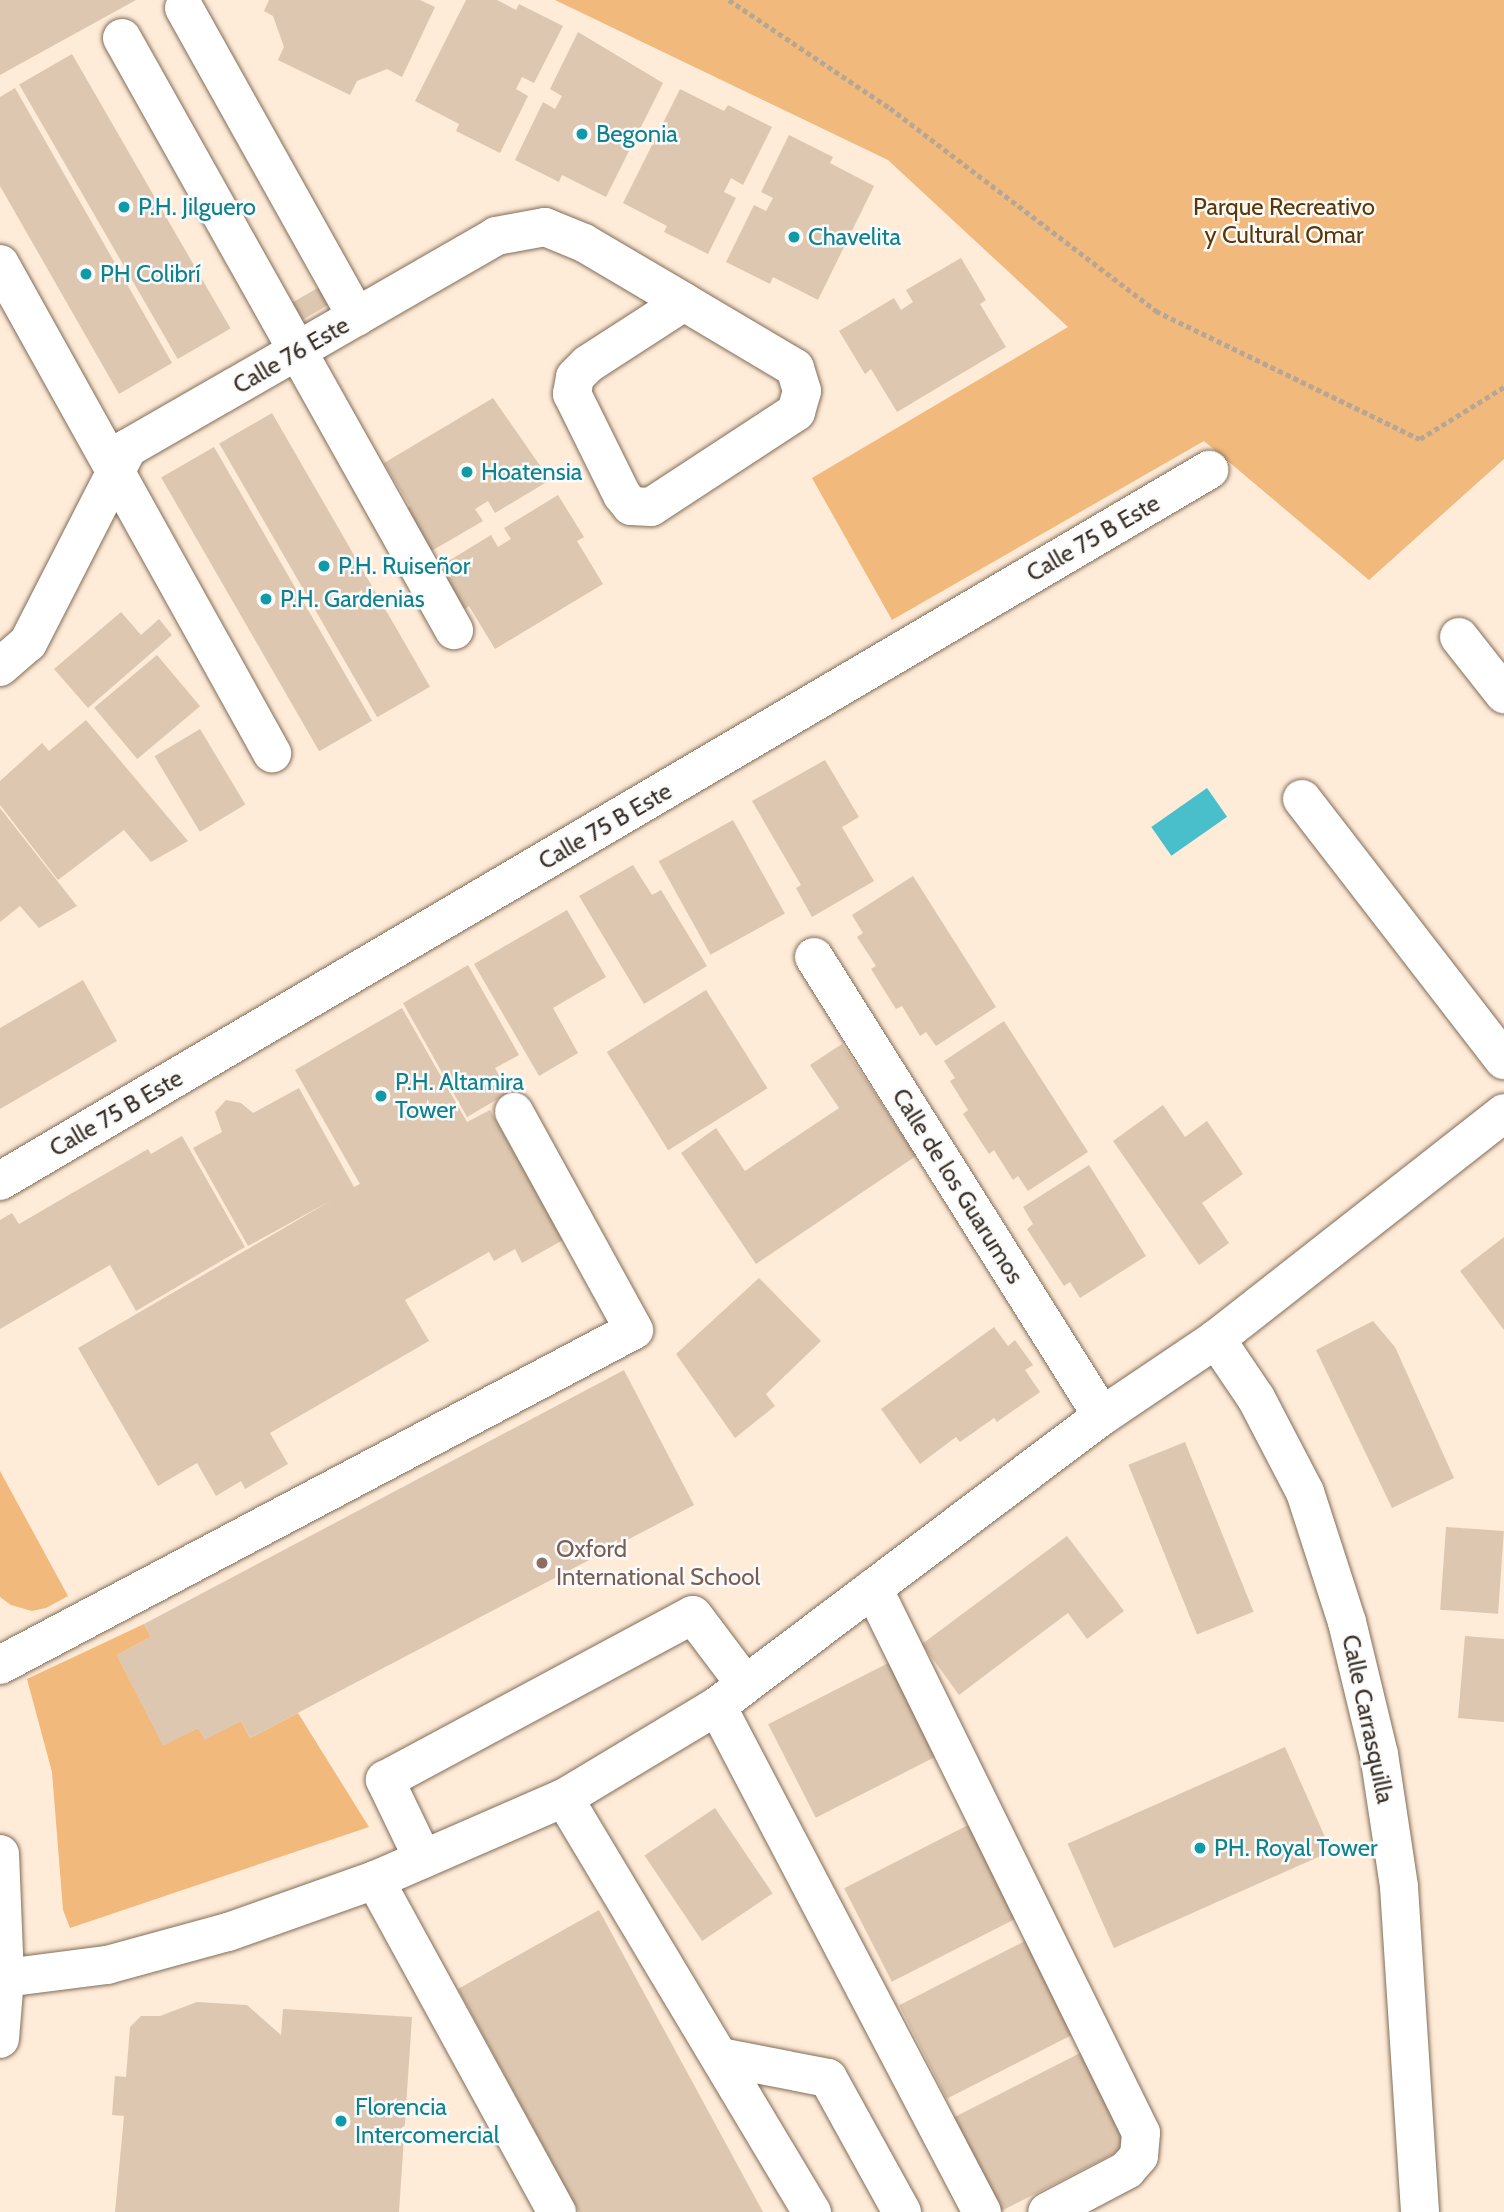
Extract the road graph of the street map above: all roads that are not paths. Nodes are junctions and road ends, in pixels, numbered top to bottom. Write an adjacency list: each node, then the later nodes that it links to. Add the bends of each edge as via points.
1 (184, 8): 5 (street)
2 (122, 38): 6 (street)
3 (0, 264): 8 (street)
4 (684, 302): 4 (street, Calle 76 Este, via 794,368 802,391 796,412 651,507 631,506 572,394 575,377); 5 (street, Calle 76 Este, via 584,243 545,228 496,236)
5 (357, 317): 6 (street, Calle 76 Este)
6 (299, 351): 8 (street, Calle 76 Este, via 128,448); 9 (street)
7 (1209, 470): 19 (street, Calle 75 B Este)
8 (117, 474): 11 (street, Calle 76 Este, via 28,643); 13 (street)
9 (454, 630)
10 (1459, 637): 12 (street)
11 (0, 667)
12 (1504, 694)
13 (272, 754)
14 (1302, 799): 16 (street)
15 (814, 957): 21 (street, Calle de los Guarumos)
16 (1504, 1060)
17 (514, 1112): 23 (street, via 634,1330)
18 (1504, 1113): 20 (street)
19 (0, 1181)
20 (1216, 1339): 21 (street); 37 (street, Calle Carrasquilla, via 1256,1398 1305,1492 1347,1622 1379,1754 1399,1886)
21 (1102, 1416): 22 (street)
22 (873, 1588): 24 (street); 36 (street, via 1141,2133 1139,2156 1127,2170)
23 (0, 1665)
24 (731, 1695): 25 (street); 27 (street, via 693,1615 384,1780); 35 (street)
25 (564, 1798): 27 (street); 31 (street)
26 (0, 1854): 29 (street)
27 (423, 1859): 28 (street)
28 (375, 1880): 29 (street, via 228,1932 107,1965); 32 (street)
29 (5, 1978): 30 (street)
30 (0, 2039)
31 (720, 2057): 33 (street); 34 (street, via 828,2078)
32 (557, 2212)
33 (811, 2212)
34 (902, 2212)
35 (982, 2212)
36 (1047, 2212)
37 (1420, 2212)

